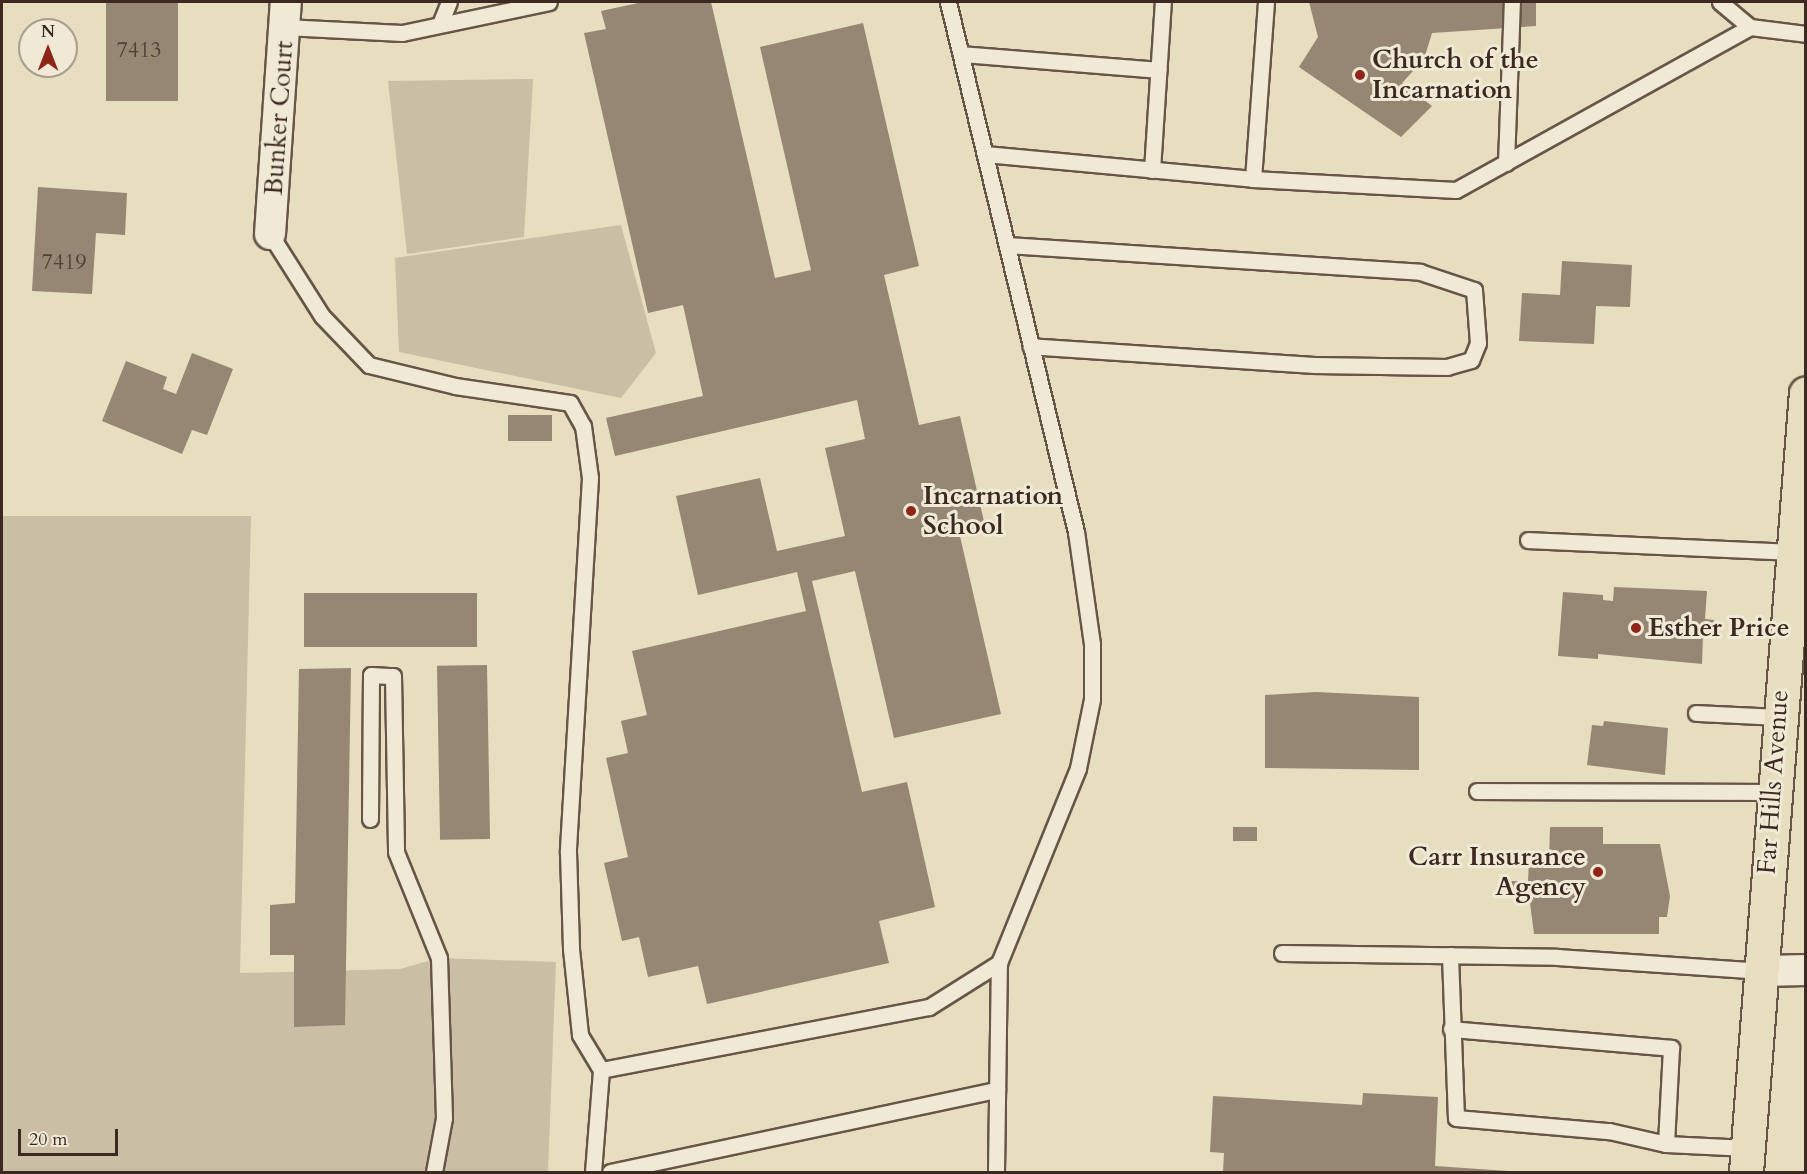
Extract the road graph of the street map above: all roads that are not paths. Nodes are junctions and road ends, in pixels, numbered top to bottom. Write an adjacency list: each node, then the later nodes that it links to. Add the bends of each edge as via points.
1 (449, 2): 9 (lane)
2 (549, 2): 9 (lane)
3 (948, 2): 12 (lane)
4 (1163, 2): 13 (lane)
5 (1266, 2): 17 (lane)
6 (1512, 2): 15 (lane)
7 (1720, 2): 10 (lane)
8 (286, 14): 9 (lane, via 402,33); 18 (street, Bunker Court)
9 (440, 24)
10 (1750, 27): 11 (lane); 15 (lane)
11 (1806, 34)
12 (961, 54): 13 (lane); 14 (lane)
13 (1158, 70): 16 (lane)
14 (985, 154): 16 (lane); 19 (lane)
15 (1506, 163): 17 (lane, via 1456,190)
16 (1152, 170): 17 (lane)
17 (1253, 179)
18 (270, 234): 37 (lane, via 322,316 369,365 455,386 570,403 583,426 590,478 568,852 571,949 580,1035)
19 (1007, 245): 20 (lane); 20 (lane, via 1420,272 1474,290 1478,343 1472,360 1447,367 1314,365)
20 (1031, 345): 33 (lane, via 1076,532 1092,644 1092,699 1078,768)
21 (1805, 405): 22 (main road, Far Hills Avenue)
22 (1802, 491): 24 (main road, Far Hills Avenue)
23 (1528, 540): 24 (lane)
24 (1792, 552): 25 (main road, Far Hills Avenue)
25 (1795, 628): 27 (main road, Far Hills Avenue)
26 (1696, 713): 27 (lane)
27 (1777, 717): 29 (main road, Far Hills Avenue)
28 (1477, 791): 29 (lane)
29 (1772, 792): 35 (main road, Far Hills Avenue)
30 (370, 819): 41 (lane, via 371,675 393,676 396,852 439,958 444,1118)
31 (1282, 953): 32 (lane)
32 (1450, 955): 35 (lane); 36 (lane)
33 (999, 963): 37 (lane, via 929,1006); 38 (lane)
34 (1806, 969): 35 (street)
35 (1760, 970): 40 (main road, Far Hills Avenue)
36 (1451, 1029): 39 (lane, via 1456,1118 1610,1131); 39 (lane, via 1671,1048)
37 (601, 1070): 42 (lane)
38 (997, 1090): 43 (lane); 44 (lane)
39 (1666, 1144): 40 (lane)
40 (1747, 1160)
41 (434, 1173)
42 (593, 1173)
43 (610, 1173)
44 (996, 1173)

